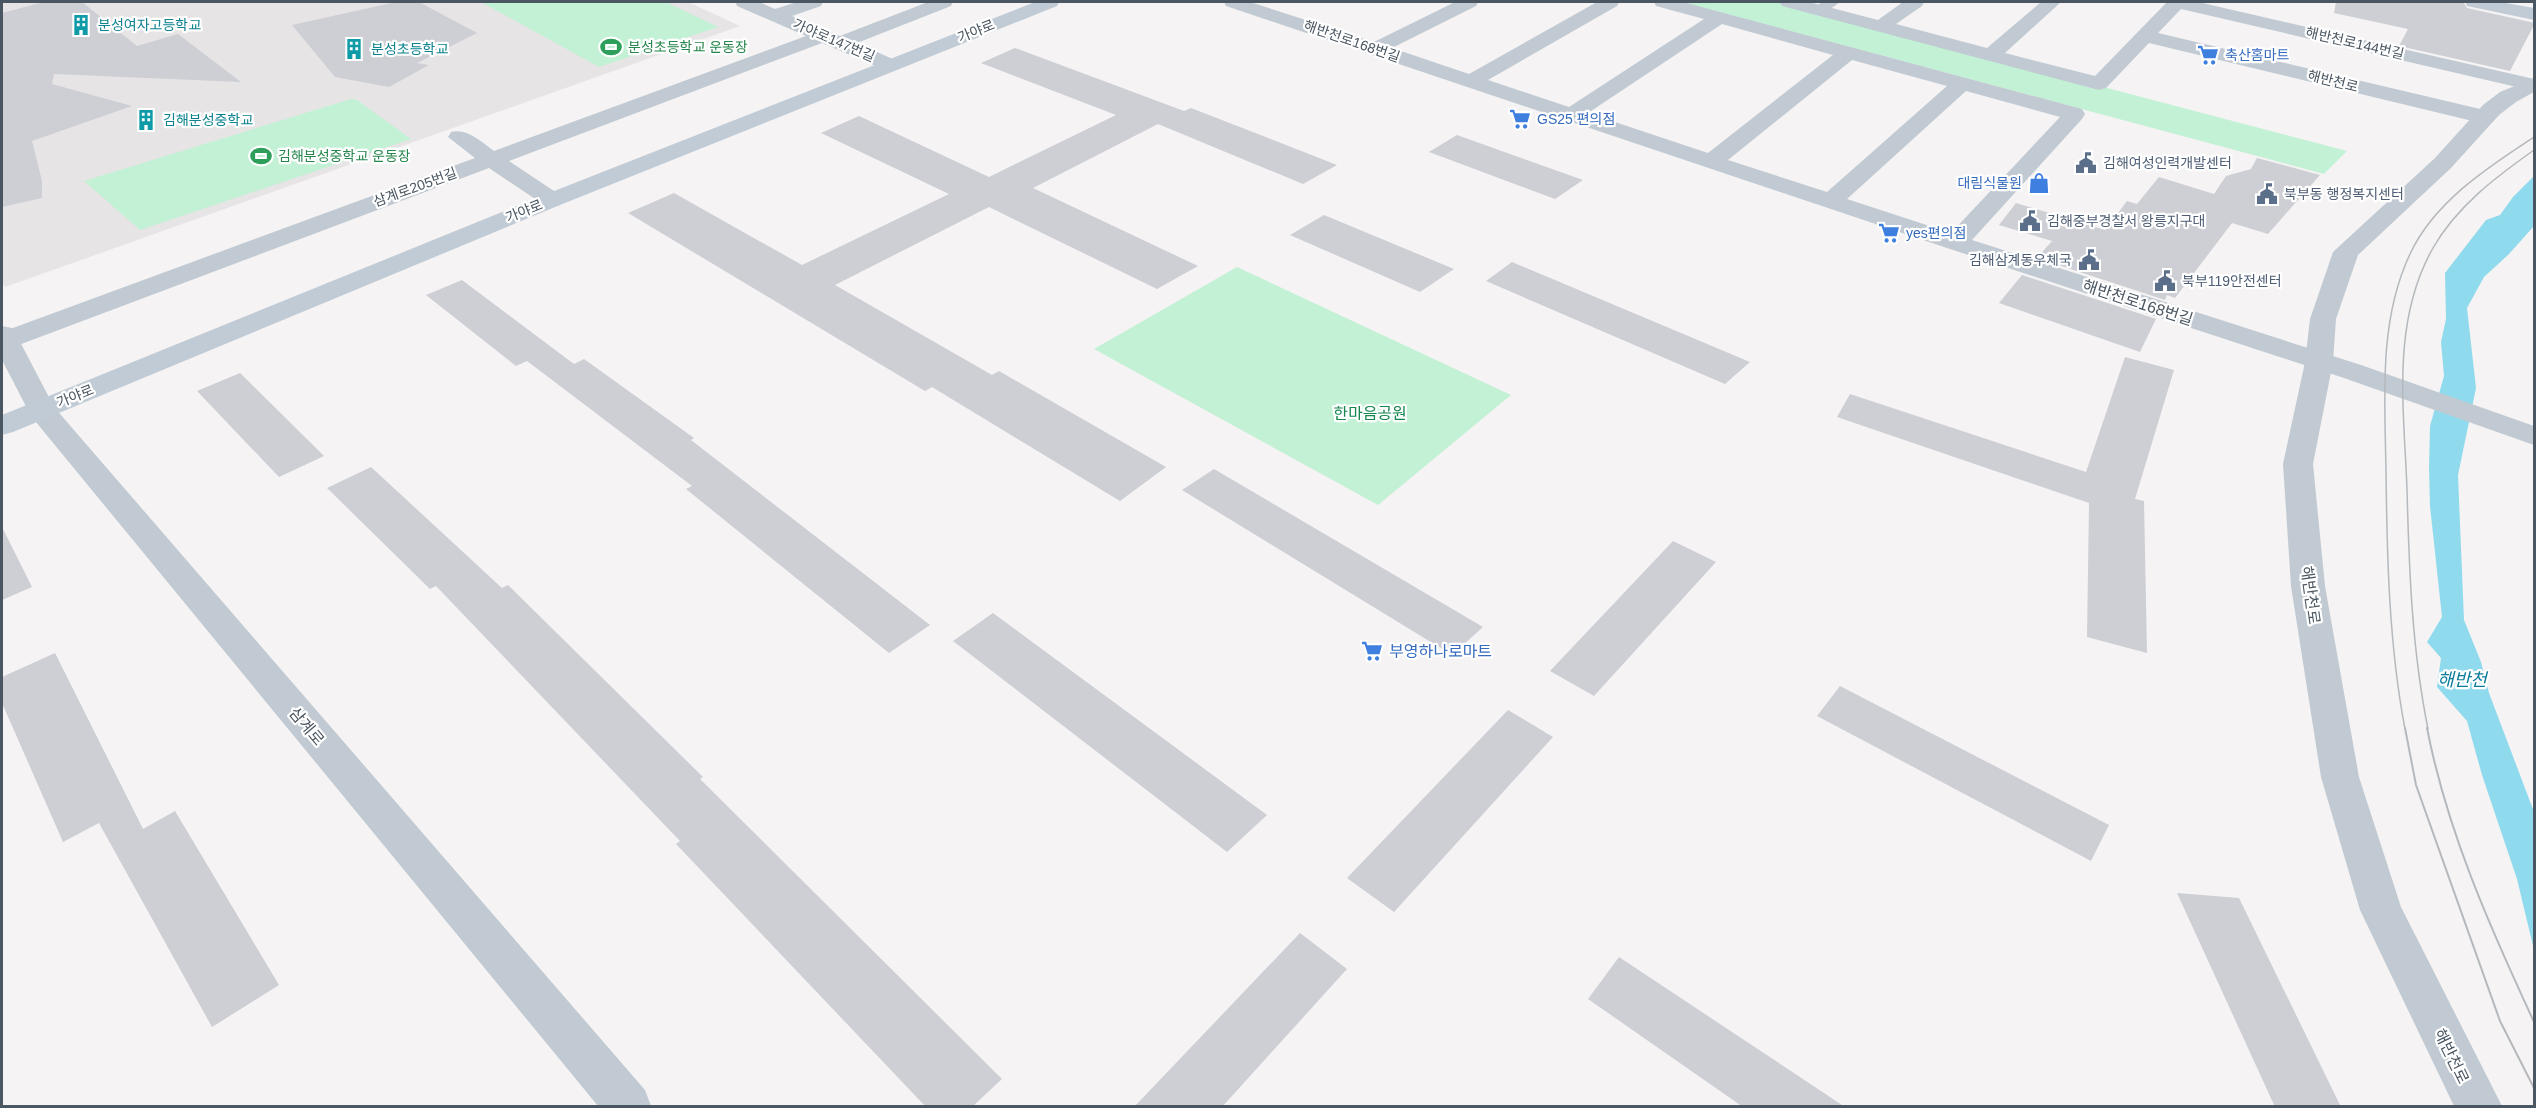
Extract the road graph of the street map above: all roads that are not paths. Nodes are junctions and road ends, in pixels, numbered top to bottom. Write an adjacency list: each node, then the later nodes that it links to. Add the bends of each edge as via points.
1 (744, 2): 17 (street, 가야로147번길)
2 (814, 2): 17 (street)
3 (944, 2): 22 (street, 삼계로205번길)
4 (1050, 2): 26 (main road, 가야로)
5 (1233, 2): 16 (street, 해반천로168번길)
6 (1300, 2): 16 (street)
7 (1468, 2): 23 (street)
8 (1610, 2): 27 (street)
9 (1663, 2): 19 (street)
10 (1789, 2): 15 (street)
11 (1915, 2): 20 (street)
12 (2052, 2): 25 (street)
13 (2177, 2): 21 (street, 해반천로144번길); 29 (street, 해반천로144번길)
14 (2474, 2): 18 (main road)
15 (1826, 6): 20 (street)
16 (1273, 14): 23 (street, 해반천로168번길)
17 (775, 15): 22 (street, 가야로147번길)
18 (2535, 15)
19 (1720, 17): 24 (street); 30 (street)
20 (1881, 26): 25 (street)
21 (2146, 36): 25 (street, 해반천로144번길, via 2099,84); 31 (street, 해반천로)
22 (831, 39): 26 (street, 가야로147번길); 33 (street, 삼계로205번길)
23 (1376, 49): 27 (street, 해반천로168번길)
24 (1848, 53): 28 (street); 34 (street)
25 (1991, 55)
26 (890, 65): 35 (main road, 가야로)
27 (1471, 81): 30 (street, 해반천로168번길)
28 (1962, 84): 36 (street); 37 (street, via 2074,114)
29 (2533, 84): 31 (street, 해반천로, via 2508,97)
30 (1572, 114): 34 (street, 해반천로168번길)
31 (2485, 117): 39 (street, 해반천로, via 2443,163 2346,252 2323,319)
32 (459, 137): 33 (street)
33 (489, 159): 35 (street); 38 (street, 삼계로205번길)
34 (1711, 162): 36 (street, 해반천로168번길)
35 (552, 200): 40 (main road, 가야로)
36 (1831, 201): 37 (street, 해반천로168번길)
37 (1956, 243): 39 (street, 해반천로168번길)
38 (4, 337): 40 (street, 삼계로)
39 (2319, 362): 42 (street, 해반천로168번길); 44 (street, 해반천로, via 2298,464 2308,586 2340,777 2381,910)
40 (41, 410): 41 (main road, 가야로); 43 (street, 삼계로)
41 (2, 426)
42 (2535, 436)
43 (628, 1107)
44 (2478, 1107)

